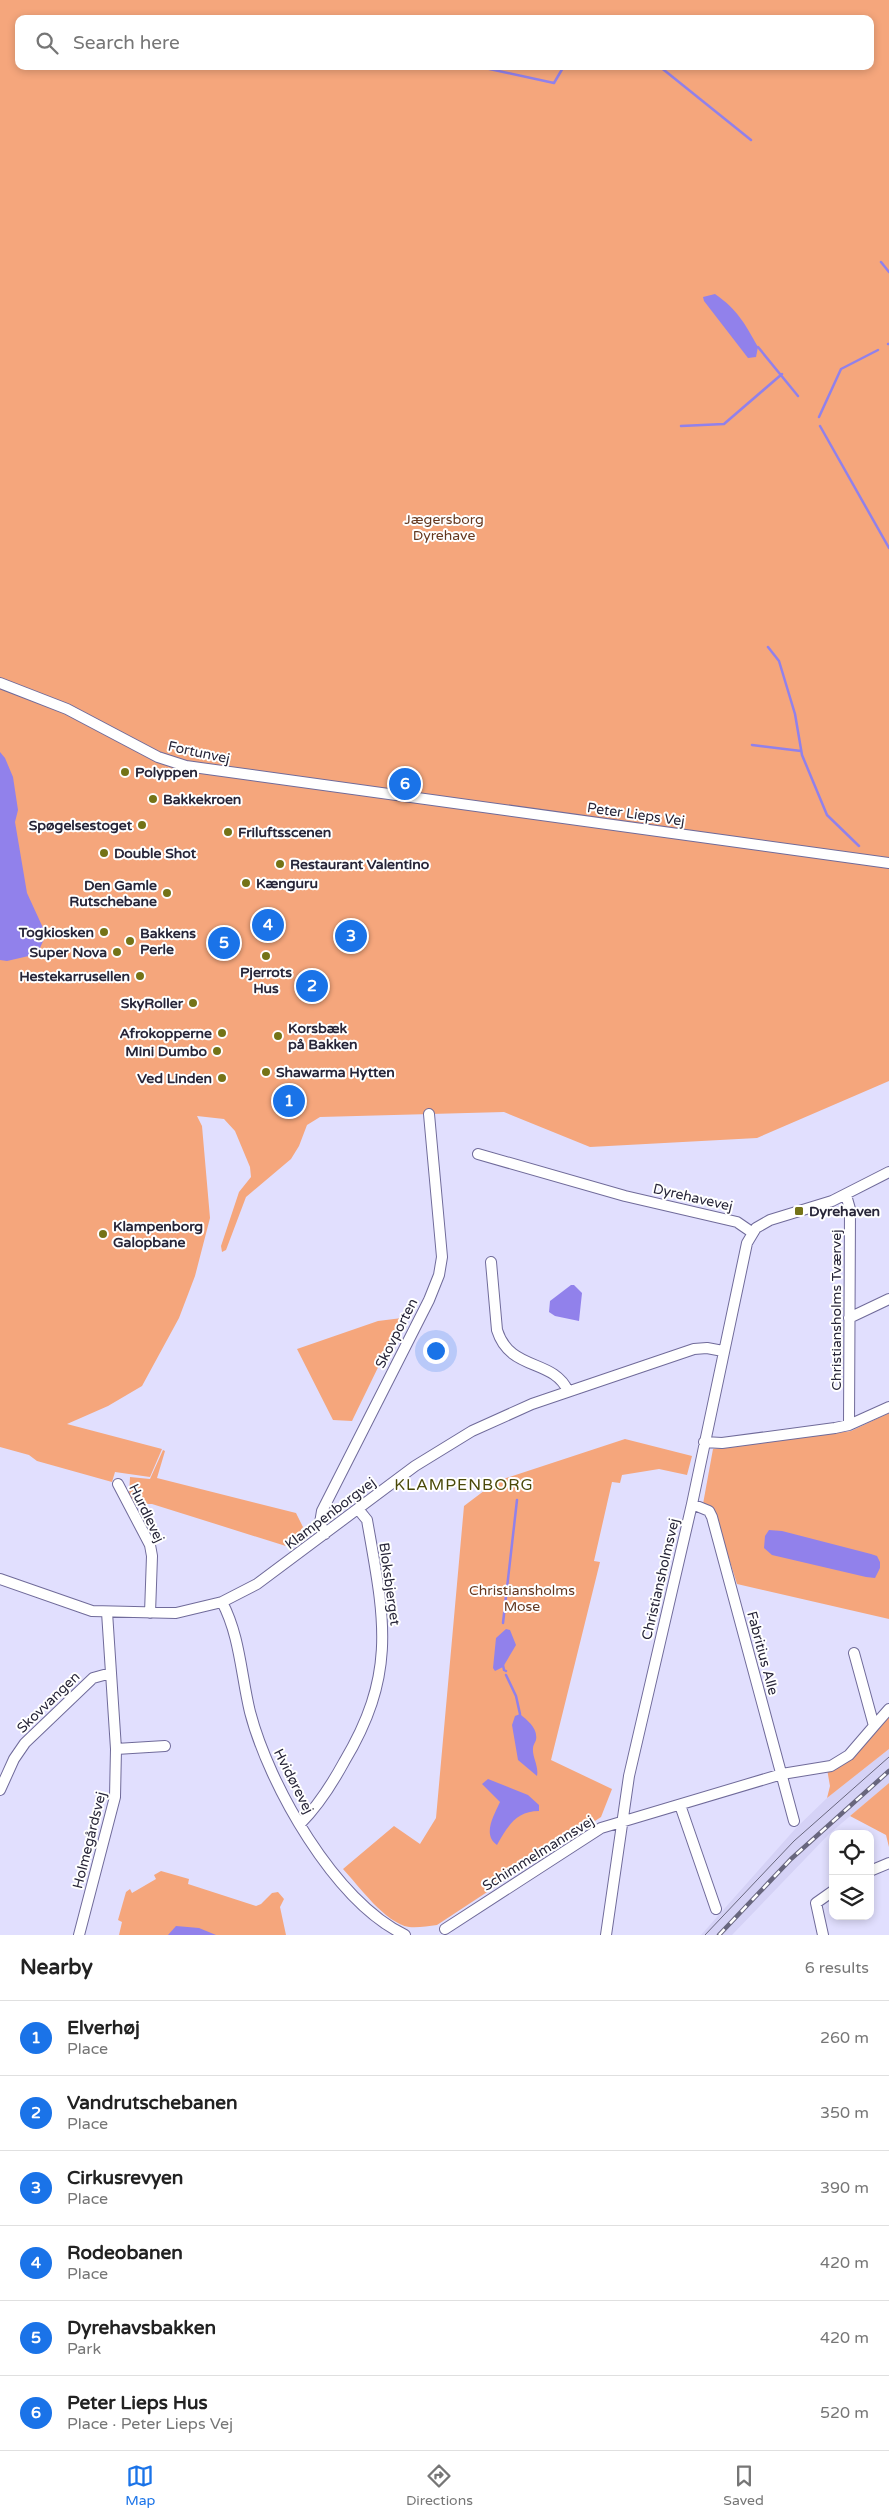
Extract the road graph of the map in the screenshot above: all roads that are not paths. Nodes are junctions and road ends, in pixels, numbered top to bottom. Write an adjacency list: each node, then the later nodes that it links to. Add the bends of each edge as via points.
1 (0, 683): 2 (street, Fortunvej, via 75,712 168,761 213,771)
2 (378, 793): 3 (street, Peter Lieps Vej)
3 (889, 862)
4 (429, 1114): 20 (street, Skovporten, via 428,1131 442,1248 439,1275 322,1511 320,1523)
5 (478, 1154): 8 (street, Dyrehavevej, via 626,1196 737,1222)
6 (889, 1172): 7 (street)
7 (846, 1195): 8 (street, via 770,1220); 11 (street, Christiansholms Tværvej, via 850,1209)
8 (753, 1233): 12 (street, Christiansholmsvej, via 744,1252)
9 (492, 1262): 13 (street, via 500,1340 514,1355 563,1379)
10 (889, 1299): 11 (street)
11 (849, 1318): 15 (street, Christiansholms Tværvej)
12 (723, 1351): 13 (street, Klampenborgvej, via 694,1349); 16 (street, Christiansholmsvej)
13 (568, 1391): 19 (street, Klampenborgvej, via 472,1431 414,1466)
14 (889, 1407): 15 (street)
15 (849, 1425): 16 (street, via 722,1443)
16 (704, 1442): 18 (street, Christiansholmsvej)
17 (118, 1484): 24 (street, Hurdlevej, via 150,1544)
18 (692, 1504): 31 (street, Fabritius Alle, via 709,1511 712,1517); 35 (street, Christiansholmsvej, via 629,1776)
19 (358, 1509): 20 (street, Klampenborgvej); 36 (street, Bloksbjerget, via 367,1520 382,1608 382,1659 378,1683 358,1738 311,1813)
20 (326, 1534): 22 (street, Klampenborgvej, via 257,1584)
21 (0, 1579): 23 (street, Klampenborgvej, via 82,1608)
22 (222, 1602): 24 (street, Klampenborgvej, via 176,1613); 36 (street, Hvidørevej, via 235,1630 244,1688 262,1747)
23 (107, 1612): 24 (street, Klampenborgvej); 26 (street, Holmegårdsvej)
24 (150, 1613)
25 (854, 1653): 28 (street)
26 (111, 1673): 30 (street, Holmegårdsvej); 32 (street, Skovvangen, via 93,1678 25,1743)
27 (889, 1709): 28 (street, Schimmelmannsvej)
28 (874, 1726): 31 (street, Schimmelmannsvej, via 839,1762)
29 (165, 1746): 30 (street)
30 (116, 1749): 42 (street, Holmegårdsvej, via 112,1815)
31 (782, 1774): 33 (street, Schimmelmannsvej); 34 (street, Fabritius Alle)
32 (0, 1790)
33 (680, 1805): 35 (street, Schimmelmannsvej); 40 (street)
34 (794, 1821)
35 (622, 1822): 41 (street, Schimmelmannsvej, via 600,1828); 44 (street, Christiansholmsvej)
36 (300, 1824): 43 (street, Hvidørevej, via 324,1861 360,1902)
37 (889, 1863): 38 (street)
38 (874, 1869)
39 (829, 1894): 45 (street, via 816,1903)
40 (716, 1909)
41 (445, 1929)
42 (79, 1935)
43 (405, 1935)
44 (606, 1935)
45 (823, 1935)

